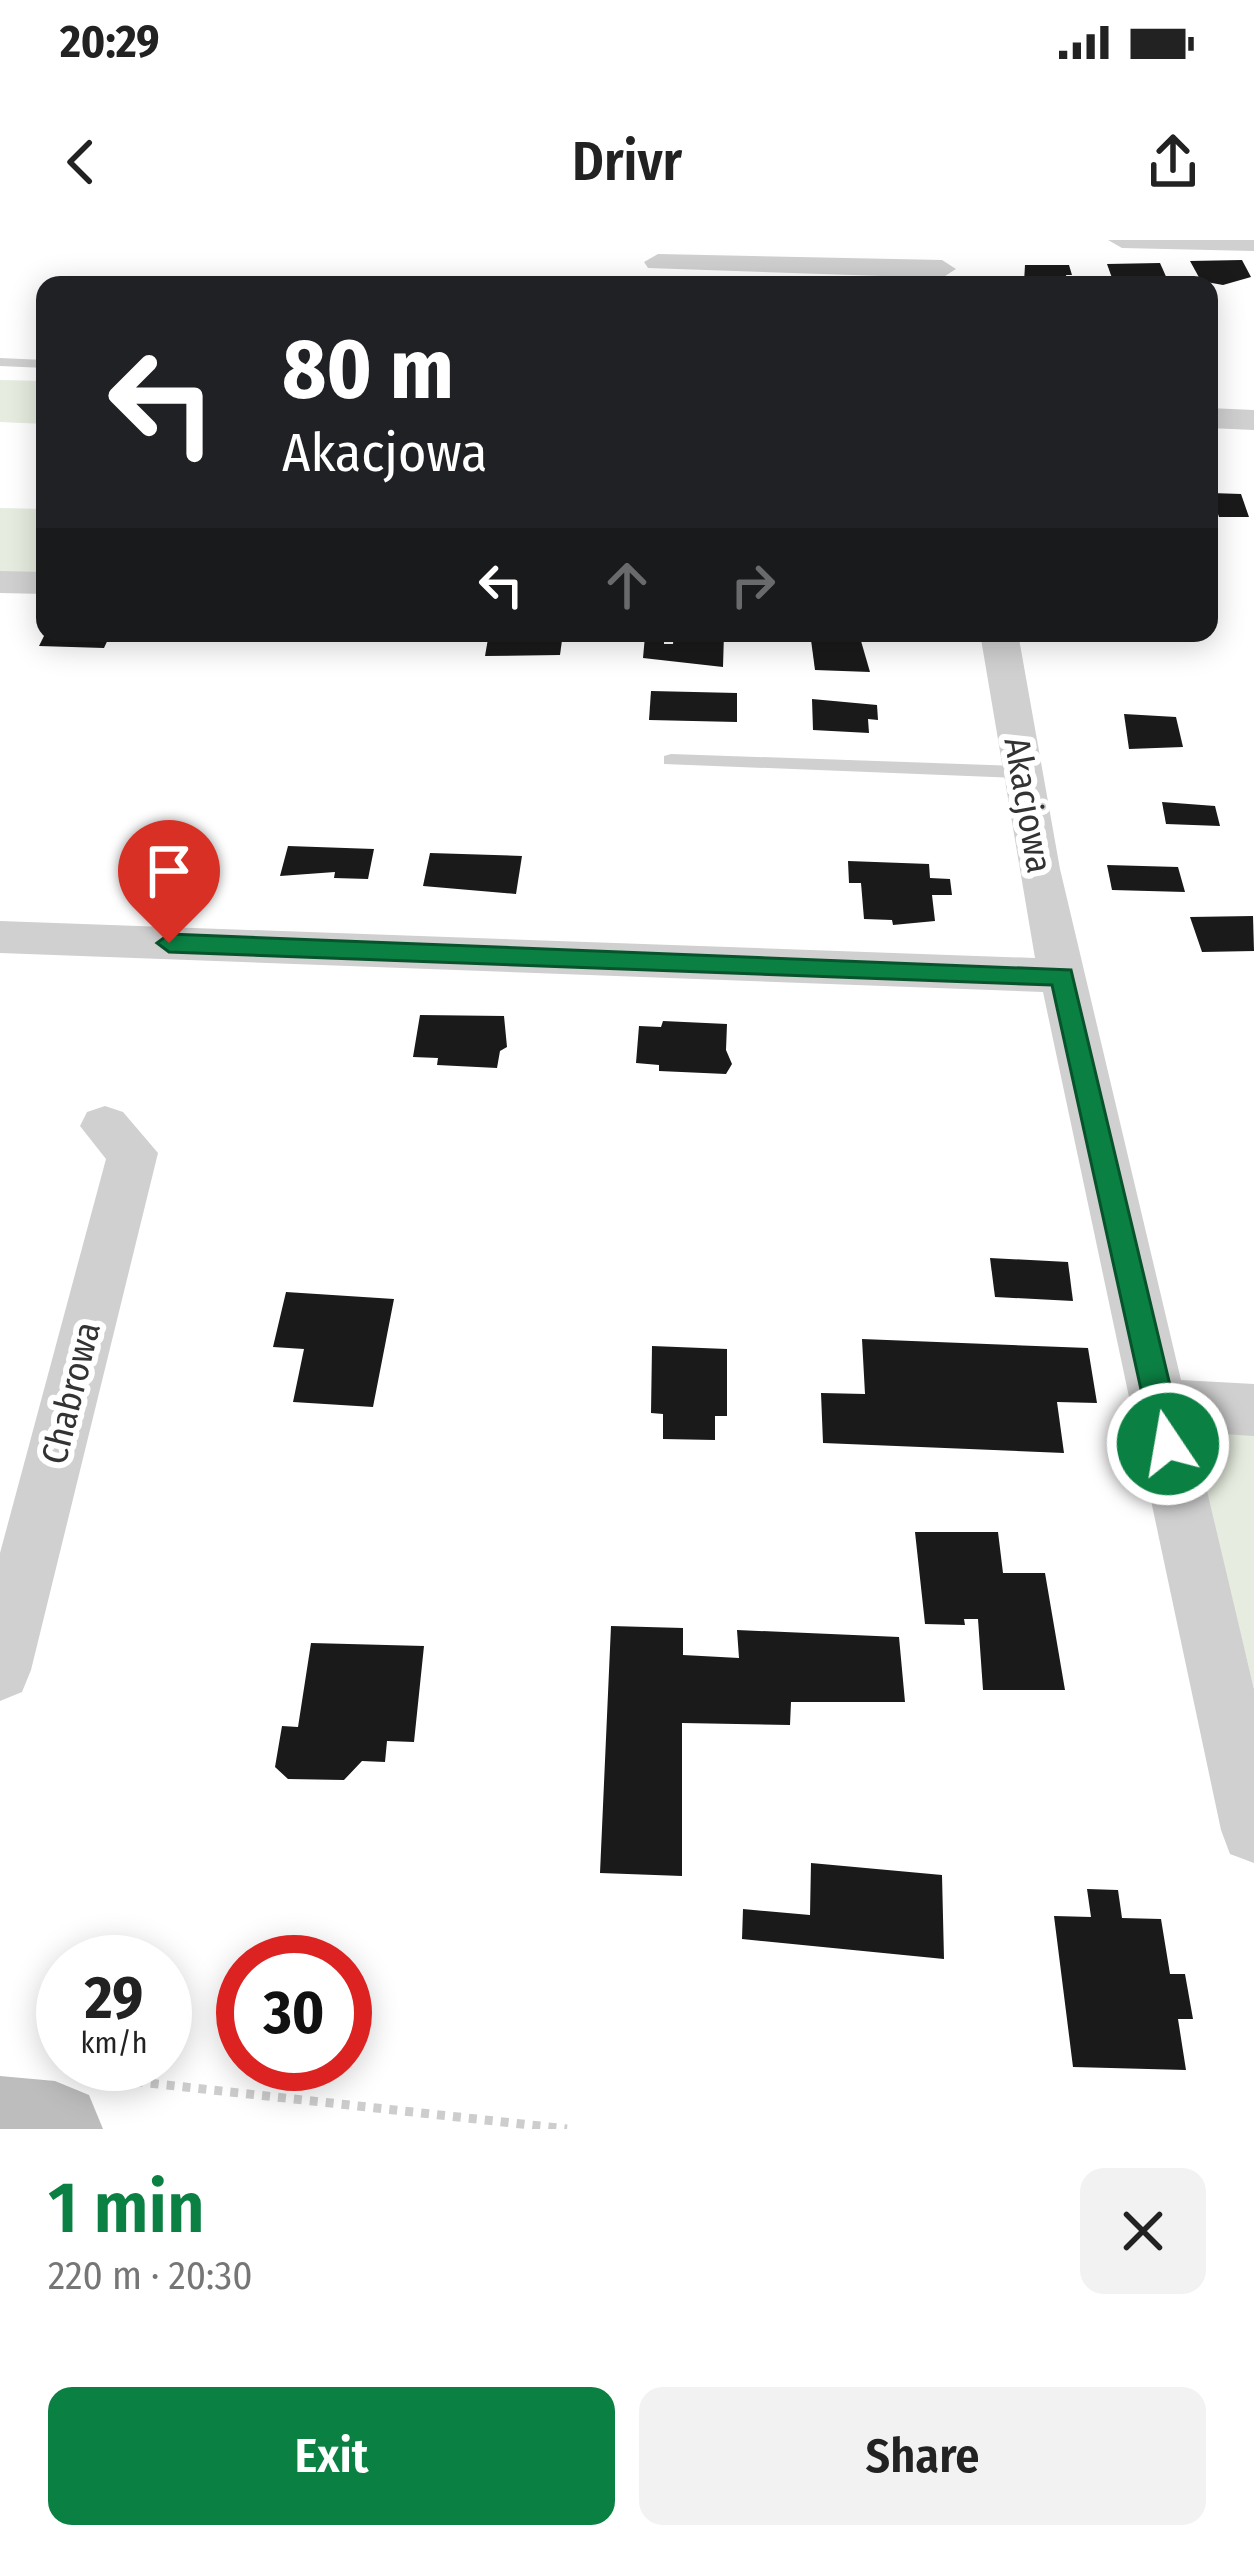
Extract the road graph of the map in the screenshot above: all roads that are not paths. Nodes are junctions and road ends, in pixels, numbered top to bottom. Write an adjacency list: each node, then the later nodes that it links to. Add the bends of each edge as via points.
1 (1122, 240): 2 (street)
2 (1254, 243)
3 (658, 262): 4 (street)
4 (941, 264)
5 (0, 362): 6 (lane)
6 (36, 364)
7 (1218, 418): 8 (street)
8 (1254, 420)
9 (0, 582): 10 (street)
10 (36, 583)
11 (1000, 642): 13 (street, Akacjowa)
12 (671, 760): 13 (lane)
13 (1021, 772): 15 (street, Akacjowa)
14 (0, 937): 15 (street)
15 (1062, 976): 17 (street, Akacjowa)
16 (105, 1126): 19 (street, Chabrowa, via 133,1153)
17 (1160, 1406): 18 (street); 20 (street, Akacjowa)
18 (1254, 1410)
19 (0, 1670)
20 (1254, 1830)
21 (75, 2103): 22 (street)
22 (0, 2124)

